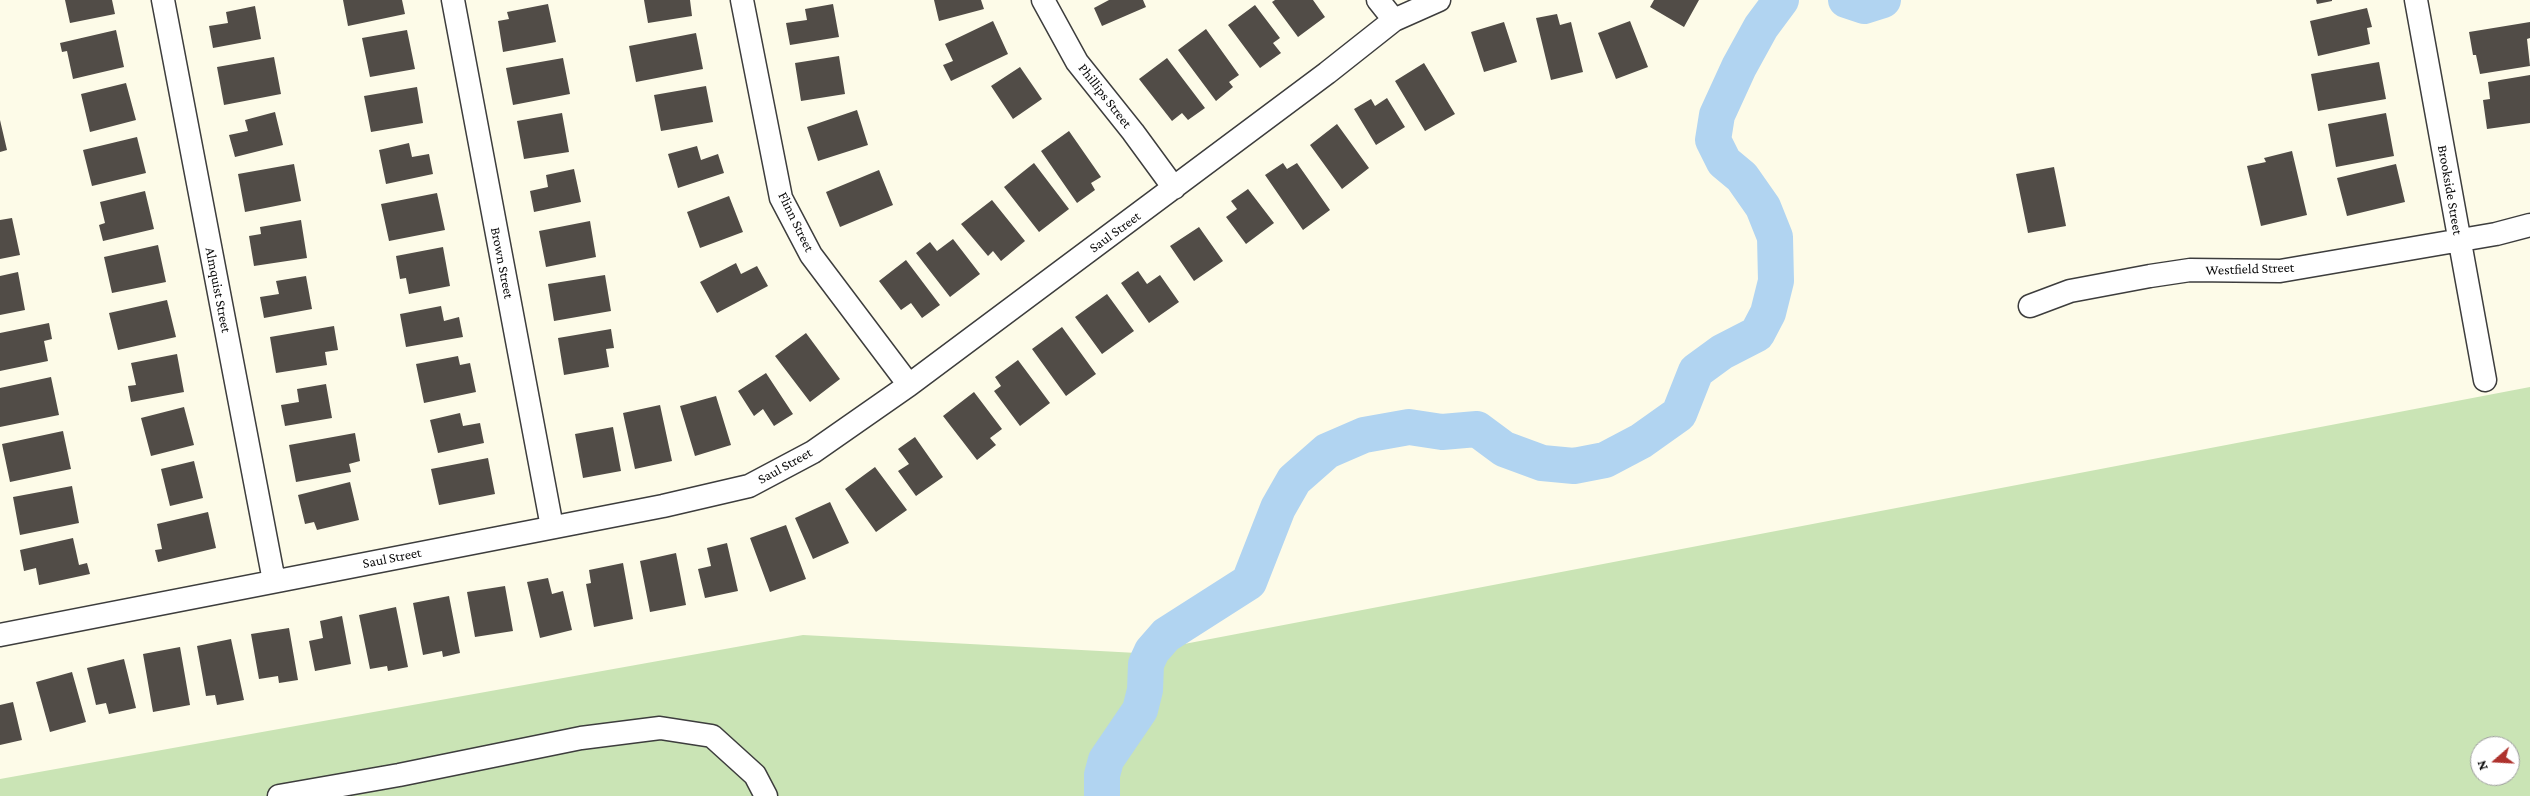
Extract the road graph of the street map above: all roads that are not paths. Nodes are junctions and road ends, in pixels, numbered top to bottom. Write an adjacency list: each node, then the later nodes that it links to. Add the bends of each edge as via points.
1 (163, 0): 16 (street, Almquist Street)
2 (453, 0): 15 (street, Brown Street)
3 (742, 0): 14 (street, Flinn Street, via 781,198 811,255)
4 (1043, 0): 9 (street, Phillips Street, via 1077,62)
5 (1378, 0): 8 (street)
6 (1439, 0): 8 (street, Saul Street)
7 (2416, 0): 11 (street, Brookside Street)
8 (1394, 20): 9 (street, Saul Street)
9 (1174, 188): 14 (street, Saul Street)
10 (2530, 225): 11 (street, Westfield Street)
11 (2459, 240): 12 (street, Westfield Street, via 2280,270 2190,270 2150,276 2070,291); 13 (street, Brookside Street)
12 (2030, 306)
13 (2485, 380)
14 (909, 384): 15 (street, Saul Street, via 813,452 749,486)
15 (552, 527): 16 (street, Saul Street)
16 (274, 581): 17 (street, Saul Street)
17 (0, 635)
18 (279, 796): 19 (street, via 581,738 660,728 712,736 755,775)
19 (766, 796)

